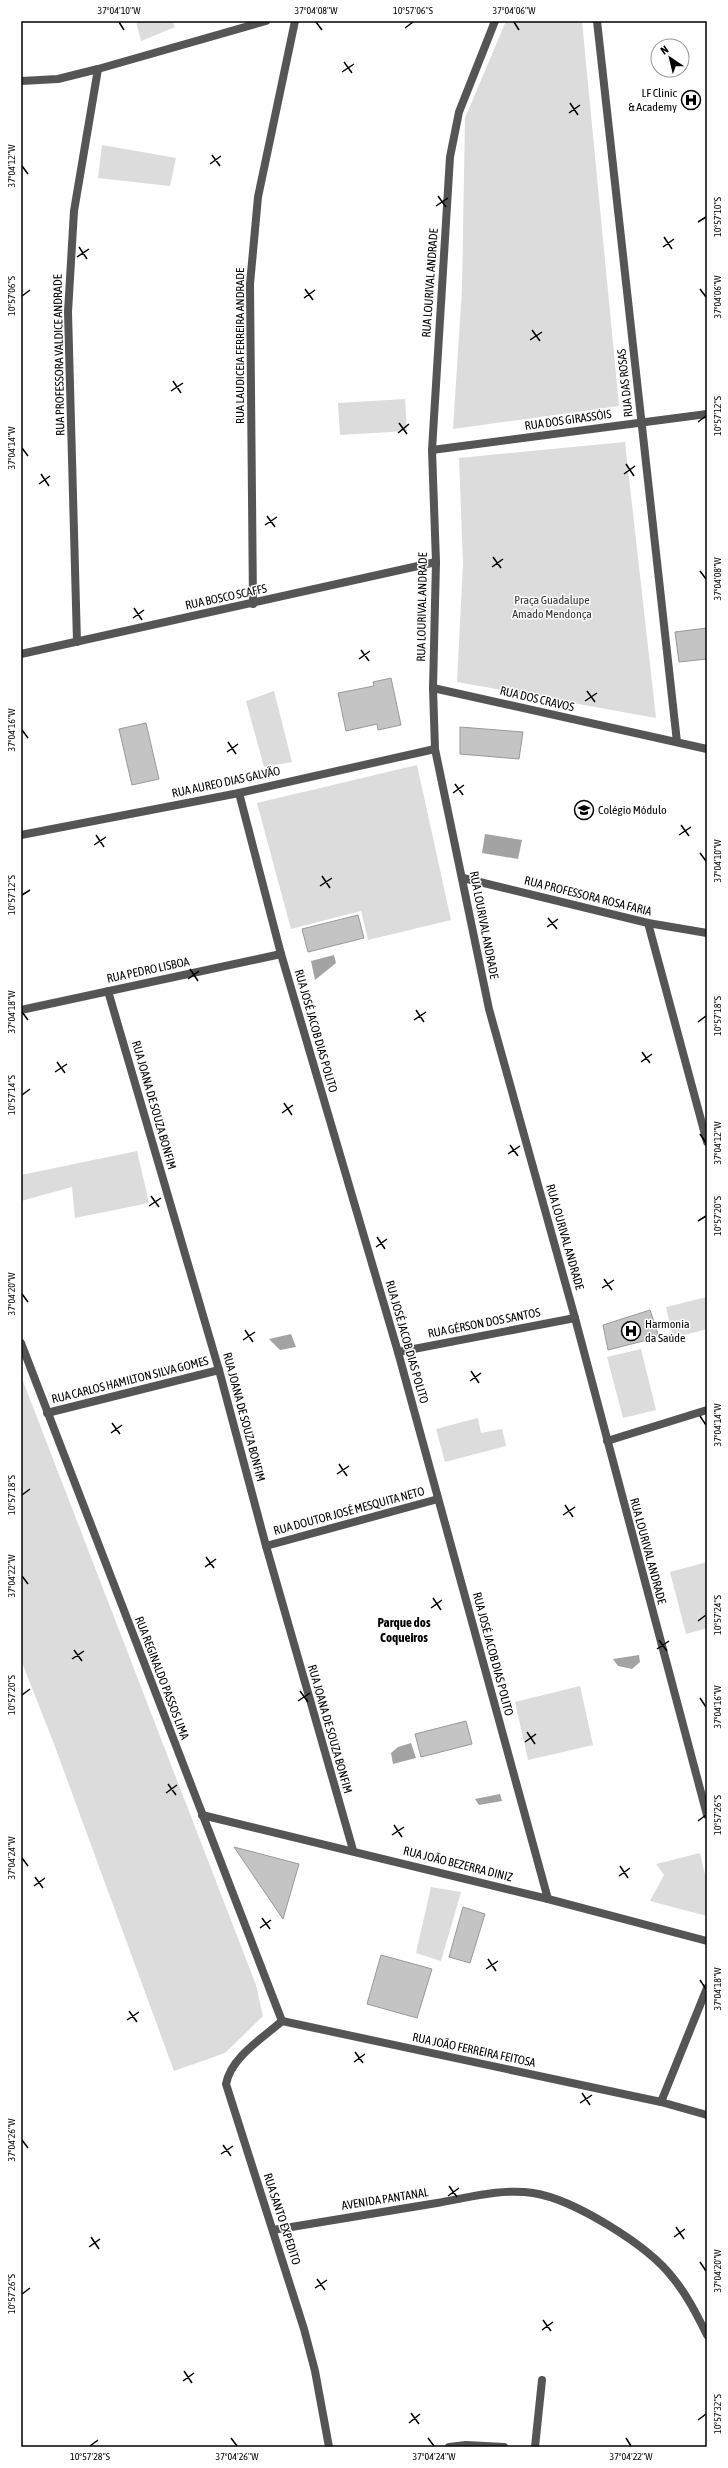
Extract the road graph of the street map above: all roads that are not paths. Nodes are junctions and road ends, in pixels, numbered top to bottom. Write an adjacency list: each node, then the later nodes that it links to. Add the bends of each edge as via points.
1 (266, 21): 5 (street)
2 (295, 21): 11 (street, RUA LAUDICEIA FERREIRA ANDRADE, via 258,197 250,284)
3 (495, 21): 9 (street, RUA LOURIVAL ANDRADE, via 459,112 450,157)
4 (597, 21): 8 (street, RUA DAS ROSAS)
5 (98, 69): 6 (street, via 58,79); 12 (street, RUA PROFESSORA VALDICE ANDRADE, via 74,211 69,277)
6 (21, 81)
7 (707, 414): 8 (street, RUA DOS GIRASSÓIS)
8 (642, 422): 9 (street, RUA DOS GIRASSÓIS); 15 (street, RUA DAS ROSAS)
9 (432, 450): 10 (street, RUA LOURIVAL ANDRADE)
10 (436, 562): 11 (street, RUA BOSCO SCAFFS); 14 (street, RUA LOURIVAL ANDRADE)
11 (253, 604): 12 (street, RUA BOSCO SCAFFS)
12 (77, 642): 13 (street, RUA BOSCO SCAFFS)
13 (21, 654)
14 (433, 688): 15 (street, RUA DOS CRAVOS); 16 (street, RUA LOURIVAL ANDRADE)
15 (677, 742): 17 (street, RUA DOS CRAVOS)
16 (435, 749): 18 (street, RUA AUREO DIAS GALVÃO); 20 (street, RUA LOURIVAL ANDRADE)
17 (707, 749)
18 (239, 793): 19 (street, RUA AUREO DIAS GALVÃO); 23 (street, RUA JOSÉ JACOB DIAS POLITO)
19 (21, 835)
20 (463, 878): 21 (street, RUA PROFESSORA ROSA FARIA); 27 (street, RUA LOURIVAL ANDRADE, via 488,1009)
21 (648, 923): 22 (street, RUA PROFESSORA ROSA FARIA); 26 (street)
22 (707, 933)
23 (280, 954): 24 (street, RUA PEDRO LISBOA); 29 (street, RUA JOSÉ JACOB DIAS POLITO)
24 (108, 991): 25 (street, RUA PEDRO LISBOA); 30 (street, RUA JOANA DE SOUZA BONFIM)
25 (21, 1010)
26 (707, 1142)
27 (575, 1318): 29 (street, RUA GÉRSON DOS SANTOS); 33 (street, RUA LOURIVAL ANDRADE)
28 (21, 1343): 32 (street, RUA REGINALDO PASSOS LIMA)
29 (398, 1352): 34 (street, RUA JOSÉ JACOB DIAS POLITO)
30 (219, 1370): 32 (street, RUA CARLOS HAMILTON SILVA GOMES); 35 (street, RUA JOANA DE SOUZA BONFIM)
31 (707, 1410): 33 (street)
32 (47, 1413): 36 (street, RUA REGINALDO PASSOS LIMA)
33 (607, 1441): 37 (street, RUA LOURIVAL ANDRADE)
34 (438, 1499): 35 (street, RUA DOUTOR JOSÉ MESQUITA NETO); 39 (street, RUA JOSÉ JACOB DIAS POLITO)
35 (266, 1546): 38 (street, RUA JOANA DE SOUZA BONFIM)
36 (202, 1815): 38 (street, RUA JOÃO BEZERRA DINIZ); 42 (street, RUA REGINALDO PASSOS LIMA)
37 (707, 1815)
38 (353, 1850): 39 (street, RUA JOÃO BEZERRA DINIZ)
39 (548, 1899): 40 (street, RUA JOÃO BEZERRA DINIZ)
40 (707, 1941)
41 (707, 1988): 43 (street)
42 (282, 2021): 43 (street, RUA JOÃO FERREIRA FEITOSA); 45 (street, RUA SANTO EXPEDITO, via 228,2072 226,2084)
43 (661, 2102): 44 (street, RUA JOÃO FERREIRA FEITOSA)
44 (707, 2115)
45 (272, 2230): 46 (street, AVENIDA PANTANAL, via 492,2194 532,2193 557,2198 618,2232 652,2257 673,2277); 48 (street, RUA SANTO EXPEDITO, via 304,2329 315,2371)
46 (707, 2335)
47 (542, 2380): 51 (street)
48 (329, 2447)
49 (449, 2447): 50 (street)
50 (504, 2447)
51 (535, 2447)

